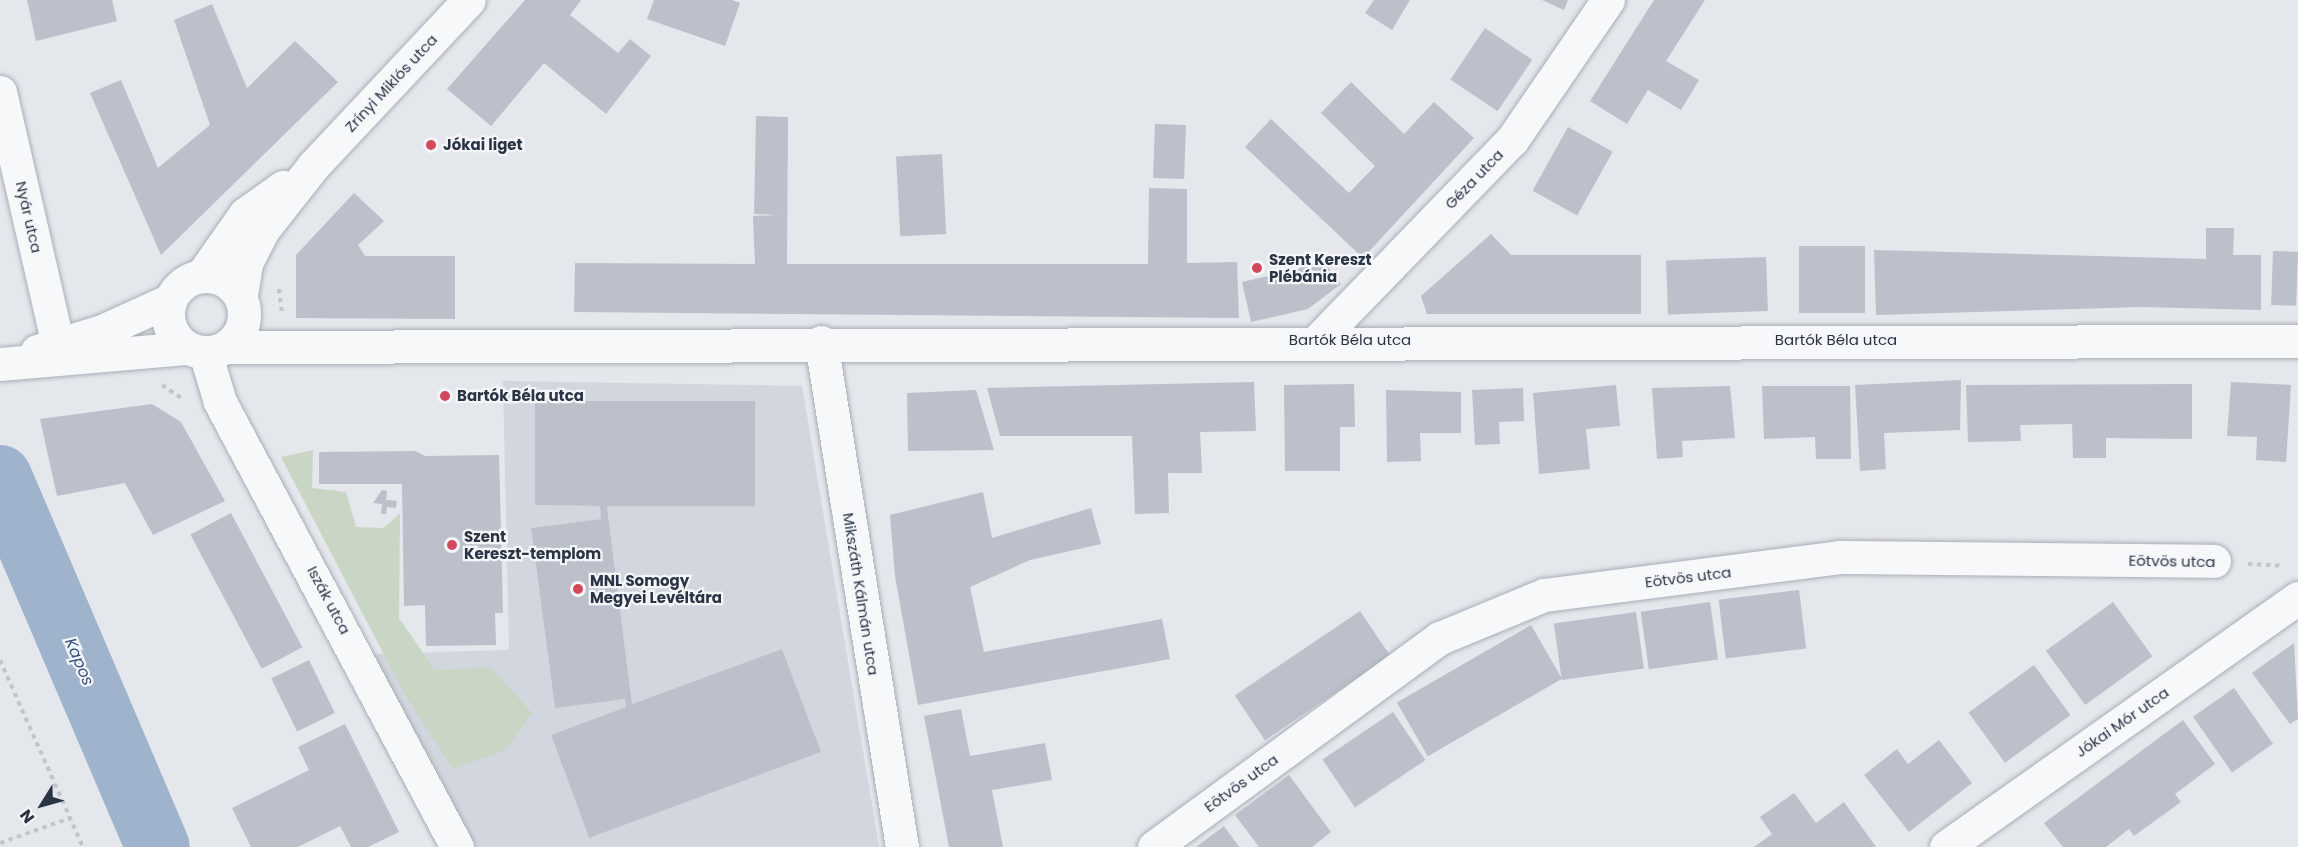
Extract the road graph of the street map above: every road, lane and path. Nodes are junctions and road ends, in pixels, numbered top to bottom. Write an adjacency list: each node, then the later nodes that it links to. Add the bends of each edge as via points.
1 (469, 0): 4 (street, Zrínyi Miklós utca)
2 (1608, 0): 8 (street, Géza utca, via 1512,140)
3 (0, 92): 10 (street, Nyár utca)
4 (314, 165): 5 (street, via 245,214); 7 (street, via 262,231)
5 (202, 275): 6 (street, via 177,288); 7 (street, via 231,284)
6 (170, 300): 7 (street, via 174,336); 10 (street, via 102,332)
7 (221, 333): 11 (street, Bartók Béla utca, via 401,348); 12 (street, Bartók Béla utca); 14 (street, Iszák utca)
8 (1318, 340): 9 (street, Bartók Béla utca); 11 (street, Bartók Béla utca)
9 (2298, 340)
10 (57, 341): 12 (street)
11 (820, 342): 23 (street, Mikszáth Kálmán utca)
12 (7, 362)
13 (158, 382): 14 (path, via 199,404)
14 (220, 402): 22 (street, Iszák utca)
15 (2214, 561): 16 (path, Eötvös utca); 24 (street, Eötvös utca, via 1839,557 1544,596 1440,638)
16 (2288, 566)
17 (2298, 598): 25 (street, Jókai Mór utca)
18 (0, 660): 19 (path)
19 (70, 818): 20 (path); 21 (path)
20 (0, 843)
21 (83, 847)
22 (457, 847)
23 (902, 847)
24 (1154, 847)
25 (1946, 847)

